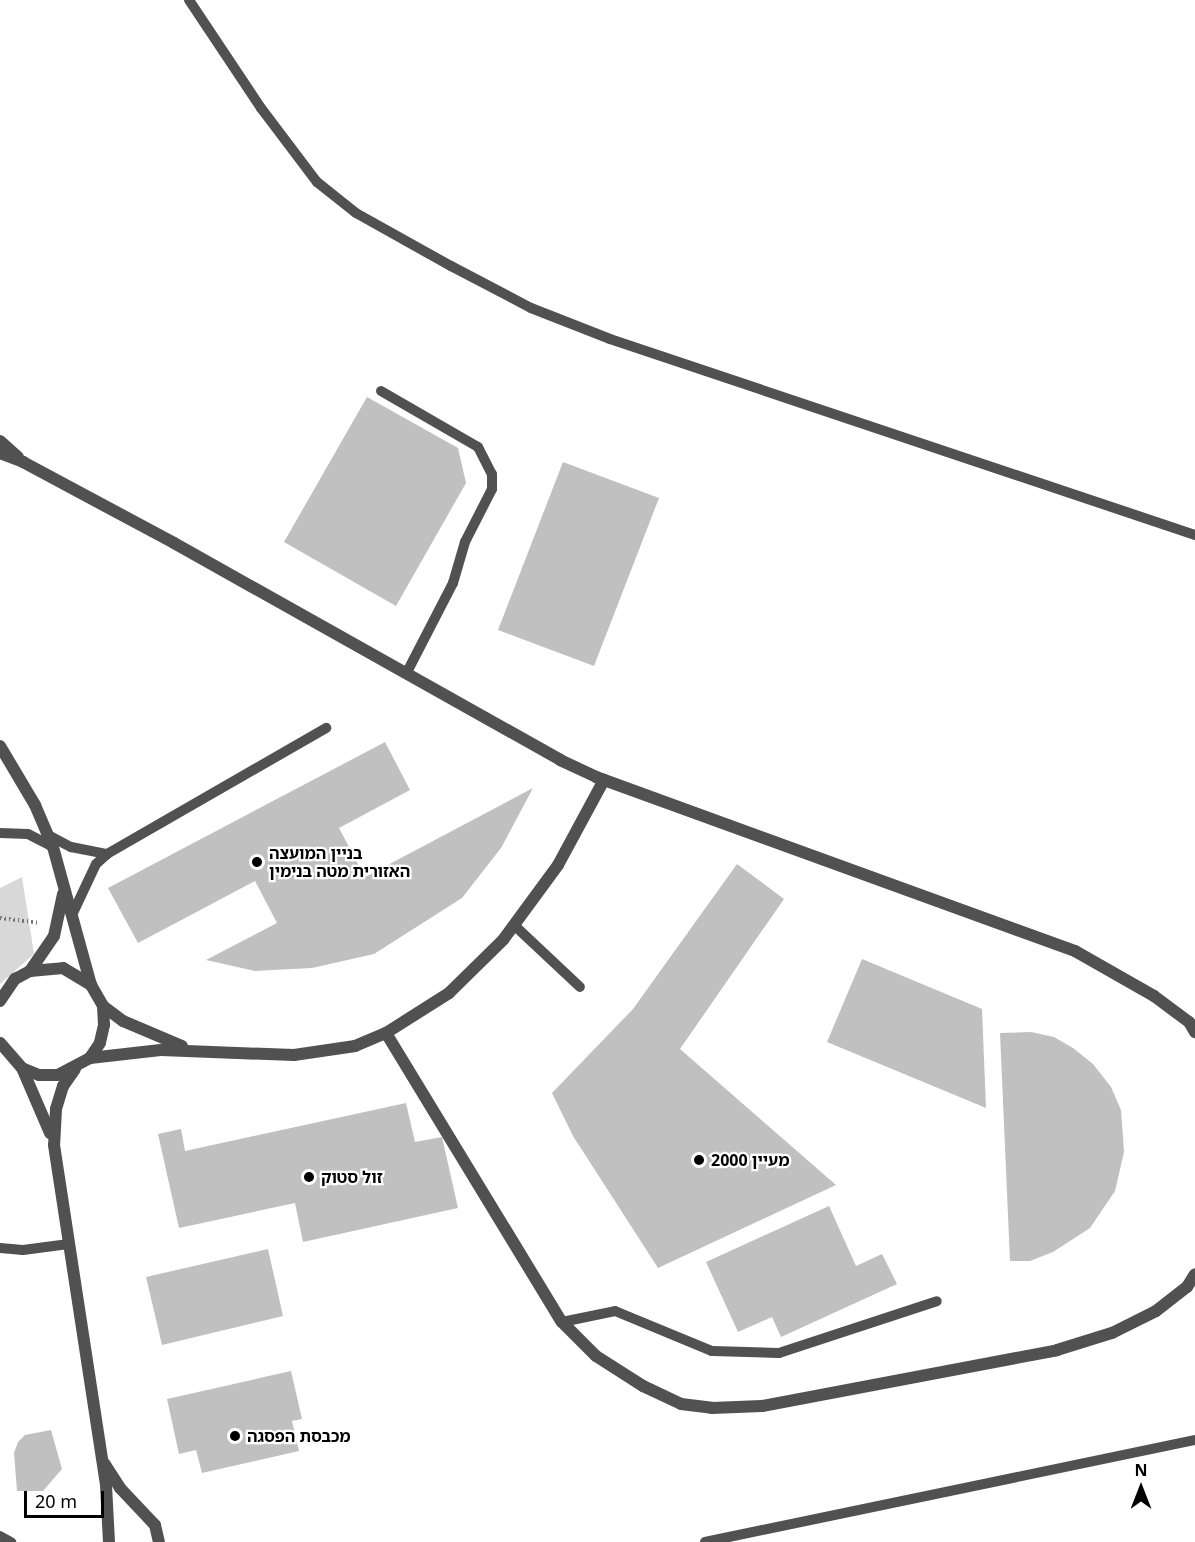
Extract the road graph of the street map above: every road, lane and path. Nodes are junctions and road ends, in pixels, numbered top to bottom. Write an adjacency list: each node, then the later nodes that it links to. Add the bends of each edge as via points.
1 (189, 0): 6 (lane, via 261,108 317,182 356,213 451,266 531,308 610,339)
2 (381, 390): 7 (lane, via 478,447 492,474 492,489 465,542 453,583)
3 (0, 441): 5 (street)
4 (0, 453): 5 (street)
5 (23, 462): 7 (street)
6 (1195, 535)
7 (406, 674): 10 (street, via 560,760)
8 (326, 728): 13 (lane)
9 (0, 746): 12 (street)
10 (604, 780): 17 (street, via 558,865); 24 (street, via 1075,951 1154,996 1189,1022)
11 (0, 833): 12 (lane, via 28,834)
12 (51, 841): 13 (lane); 14 (street)
13 (107, 854): 15 (lane, via 92,871)
14 (63, 880): 15 (street); 18 (street)
15 (72, 915): 20 (street)
16 (0, 918): 18 (path)
17 (515, 926): 21 (lane); 25 (street, via 449,993)
18 (57, 927): 19 (street)
19 (30, 971): 20 (street, via 63,968); 22 (street)
20 (91, 985): 23 (street)
21 (580, 987)
22 (1, 996)
23 (102, 1006): 27 (street, via 148,1033); 29 (street, via 104,1025 100,1043)
24 (1195, 1032)
25 (386, 1033): 27 (street, via 355,1046 294,1055); 37 (street)
26 (0, 1043): 28 (street)
27 (197, 1050): 29 (street, via 126,1052)
28 (4, 1055): 30 (street)
29 (90, 1058): 31 (street)
30 (22, 1068): 31 (street, via 48,1075); 32 (street, via 37,1095)
31 (75, 1070): 32 (street, via 63,1086 56,1109)
32 (54, 1145): 33 (street)
33 (69, 1244): 34 (lane, via 23,1250); 39 (street)
34 (0, 1248)
35 (1195, 1274): 37 (street, via 1187,1287 1156,1311 1112,1334 1057,1350 762,1406 712,1408 681,1404 643,1386 596,1356)
36 (937, 1301): 37 (lane, via 779,1353 712,1351 615,1311)
37 (562, 1322)
38 (1195, 1440): 44 (lane)
39 (102, 1460): 42 (street); 43 (street, via 120,1488 154,1525)
40 (0, 1536): 41 (lane)
41 (11, 1542)
42 (109, 1542)
43 (159, 1542)
44 (705, 1542)

